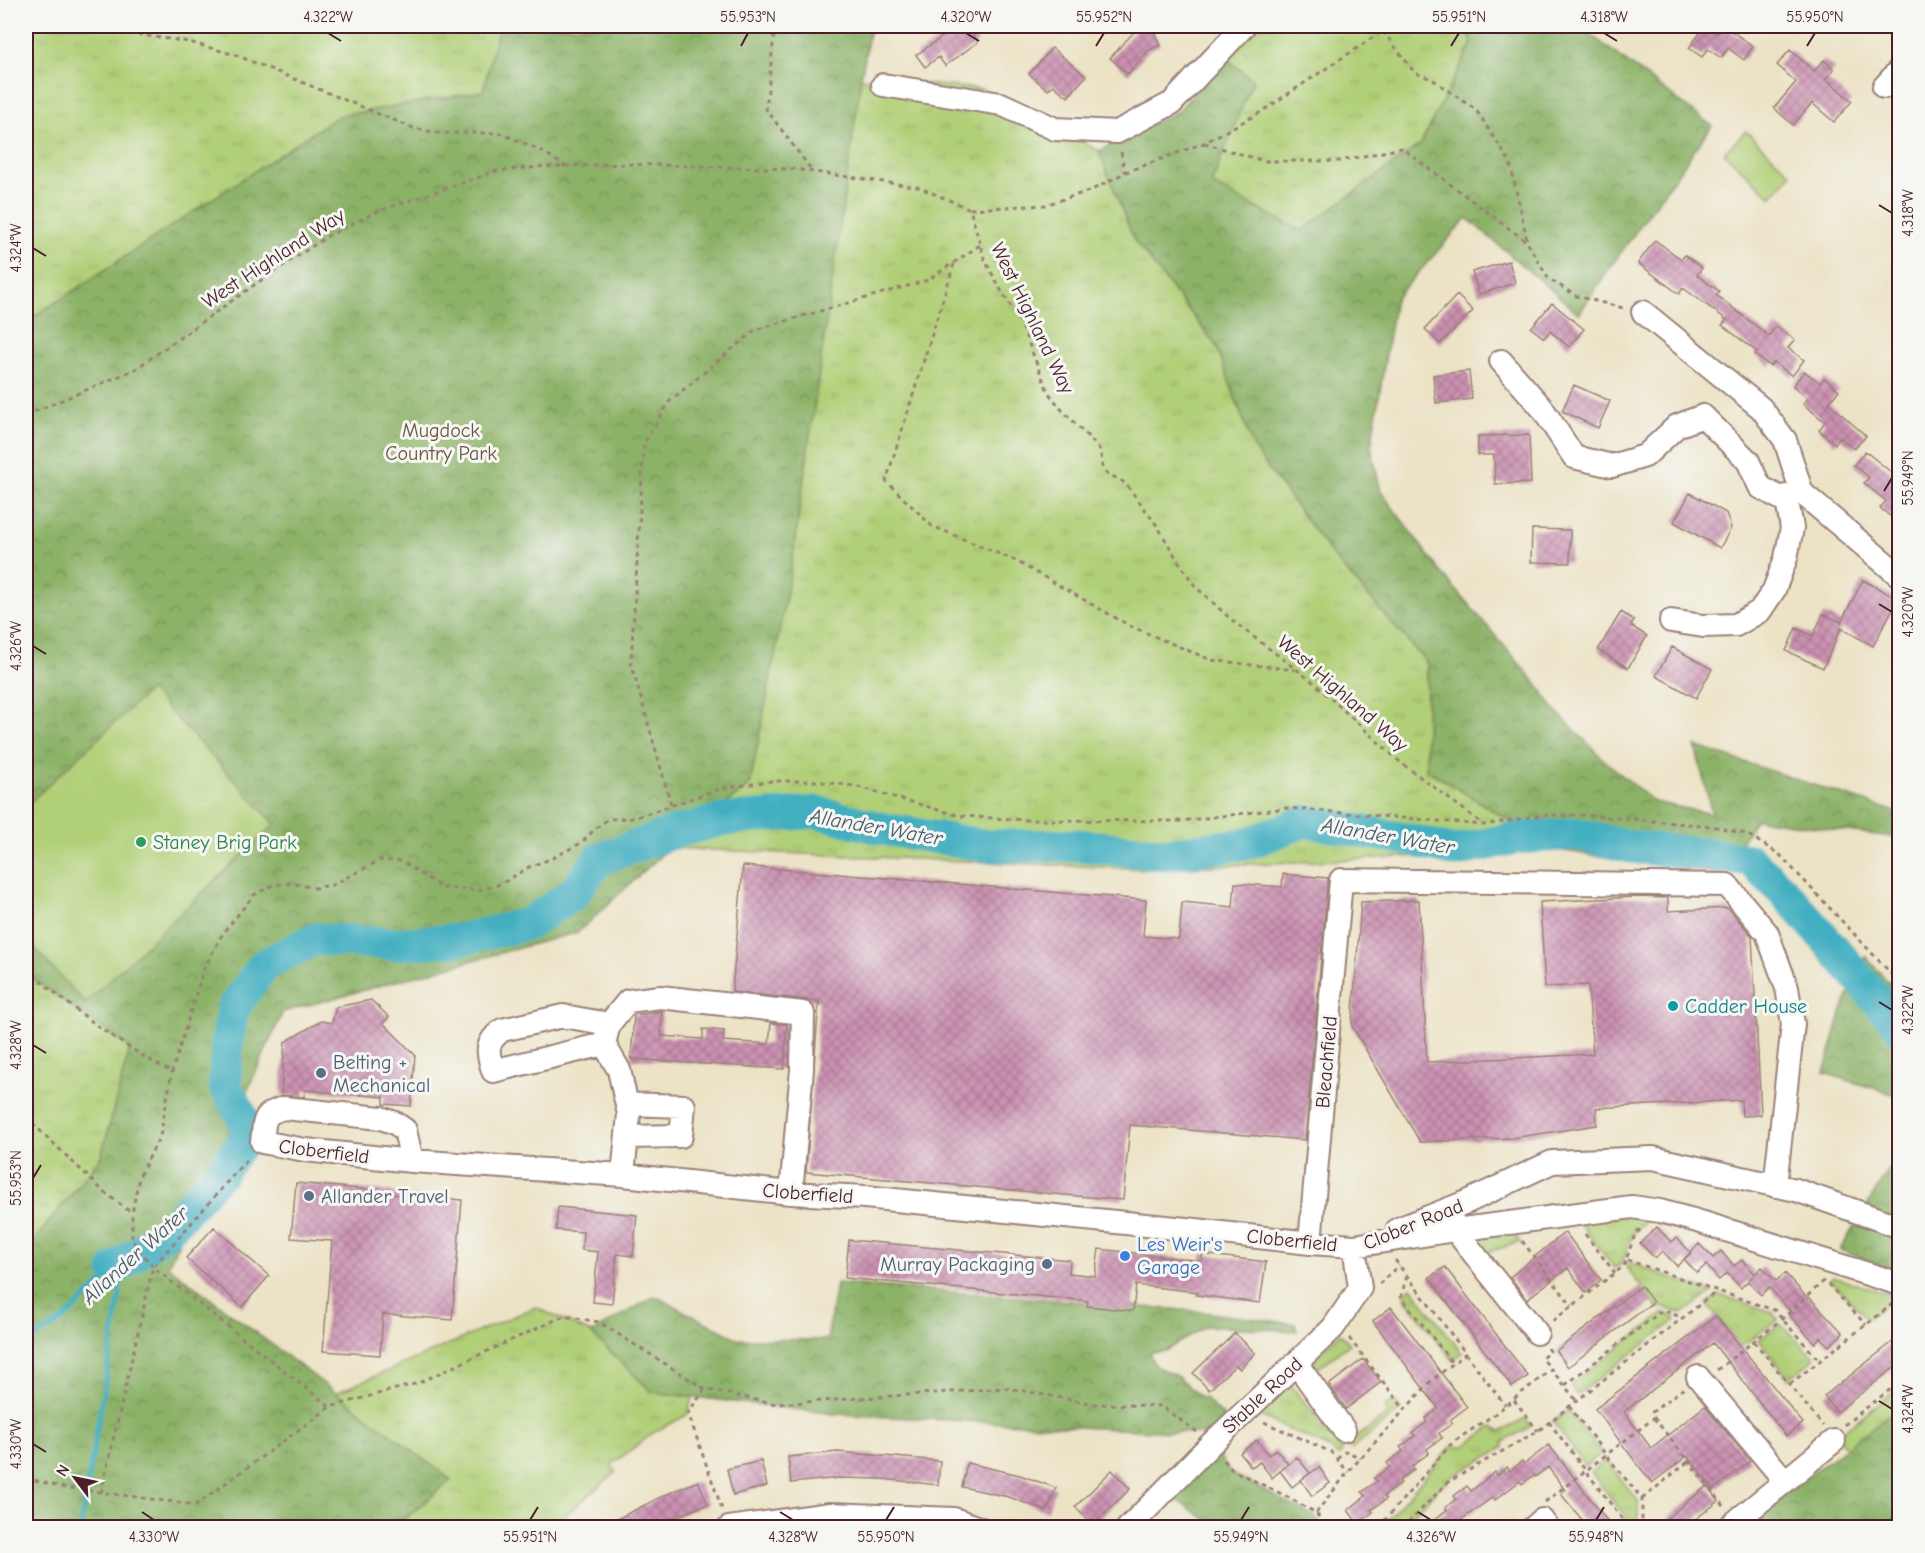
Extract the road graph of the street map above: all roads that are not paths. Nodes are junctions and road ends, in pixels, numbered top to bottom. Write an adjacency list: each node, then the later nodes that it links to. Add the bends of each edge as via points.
1 (1244, 26): 3 (street, via 1172,104 1117,132 1055,129 1001,104)
2 (1899, 69): 4 (street)
3 (883, 84)
4 (1884, 87)
5 (1642, 312): 7 (street, via 1761,408 1785,440)
6 (1501, 361): 7 (street, via 1542,408 1574,457 1612,466 1645,456 1677,426 1702,416 1748,461 1760,487 1780,498)
7 (1794, 495): 8 (street); 9 (street, via 1786,558 1774,590 1760,611 1736,625 1703,626)
8 (1899, 576)
9 (1671, 621)
10 (627, 1104): 11 (street); 11 (street, via 684,1106 681,1136); 15 (street, via 607,1034 628,1001 660,997 803,1013)
11 (627, 1137): 13 (street)
12 (412, 1161): 12 (street, Cloberfield, via 262,1142 266,1117 271,1111 284,1108 381,1118 405,1130); 13 (street, Cloberfield)
13 (622, 1175): 15 (street, Cloberfield)
14 (1775, 1186): 16 (street, Clober Road, via 1653,1158 1552,1162); 17 (street, Clober Road); 18 (street, Bleachfield, via 1793,1024 1787,988 1767,933 1727,885 1341,880)
15 (791, 1193): 18 (street, Cloberfield, via 865,1197)
16 (1452, 1219): 19 (street, Clober Road); 19 (street, Clober Road, via 1381,1242); 20 (street, Clober Road, via 1507,1223 1632,1206 1660,1211); 21 (street)
17 (1899, 1227)
18 (1310, 1244): 19 (street, Cloberfield)
19 (1354, 1246): 22 (street, Stable Road, via 1360,1288 1338,1322)
20 (1899, 1284)
21 (1537, 1333)
22 (1296, 1363): 24 (street); 31 (street, Stable Road)
23 (1698, 1377): 26 (street)
24 (1344, 1430)
25 (1832, 1438): 26 (street)
26 (1785, 1481): 29 (street)
27 (1528, 1521): 32 (street, via 1542,1520)
28 (727, 1522): 30 (street, via 830,1514 954,1519)
29 (1732, 1524)
30 (979, 1527)
31 (1128, 1527)
32 (1548, 1527)

